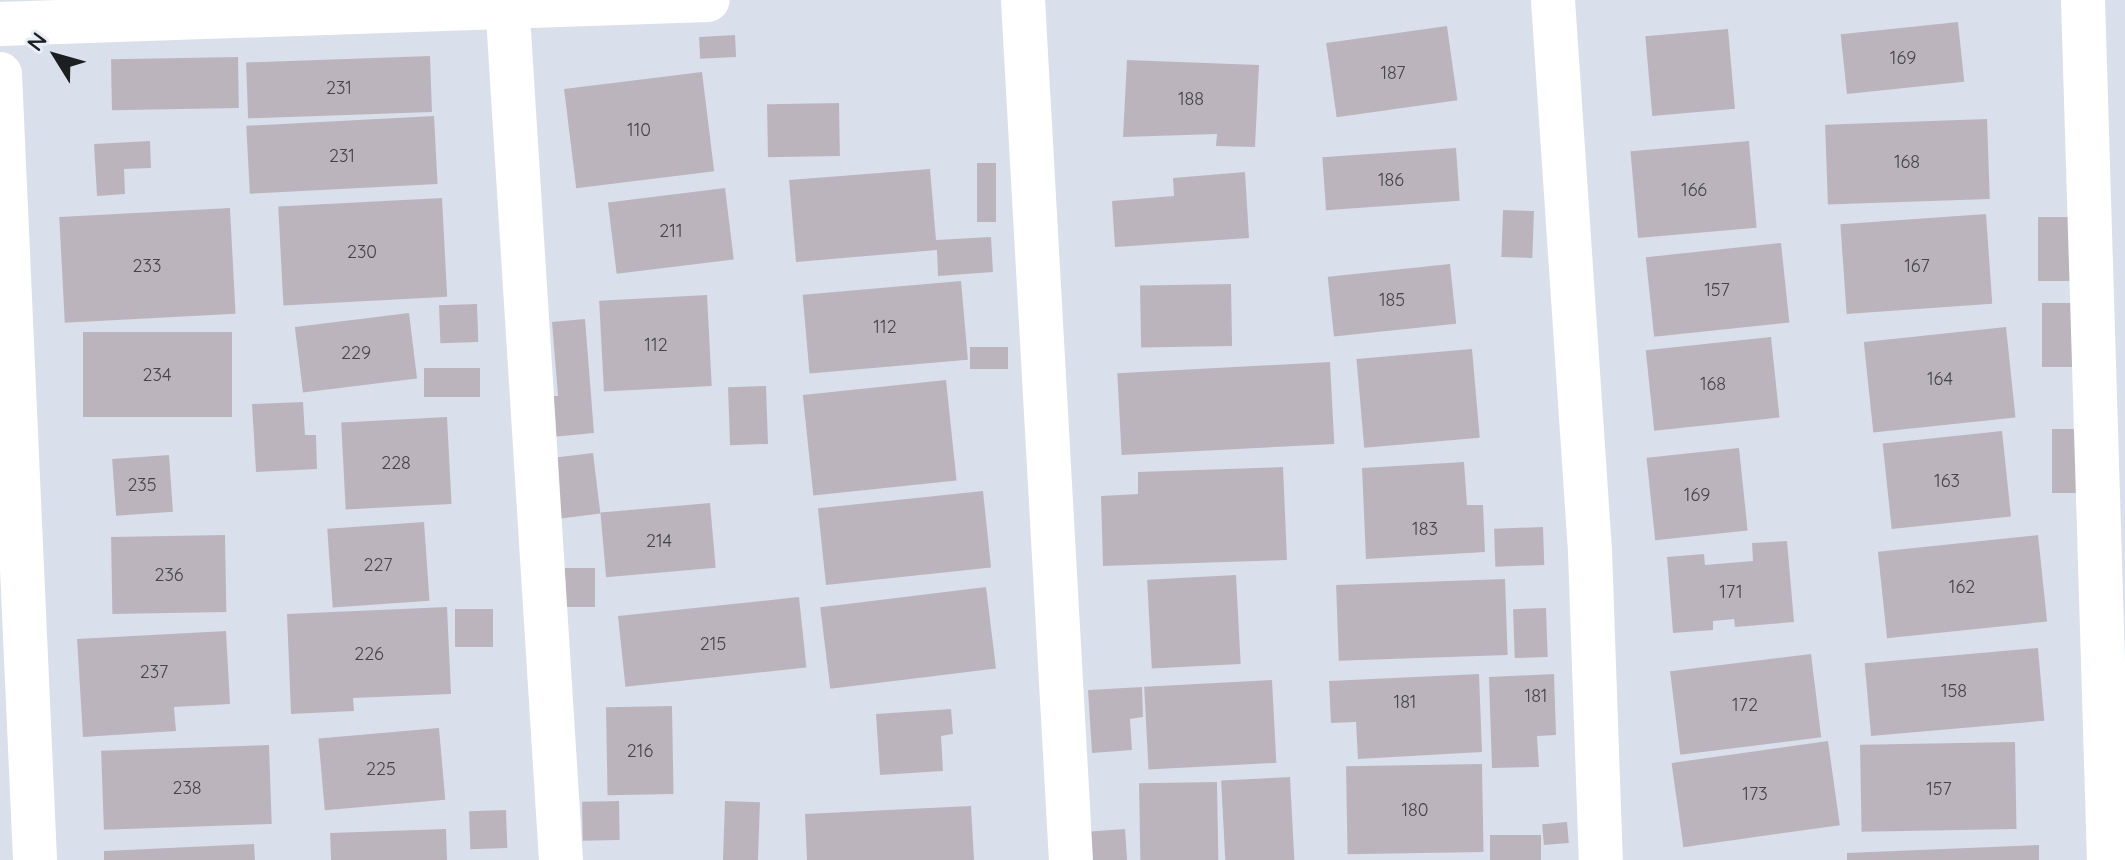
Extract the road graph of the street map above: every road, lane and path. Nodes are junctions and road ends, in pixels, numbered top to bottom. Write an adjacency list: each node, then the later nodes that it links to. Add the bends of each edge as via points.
1 (708, 0): 5 (street)
2 (1023, 0): 10 (street)
3 (1553, 0): 11 (street, via 1590,551)
4 (2083, 0): 12 (street)
5 (507, 4): 6 (street); 9 (street)
6 (0, 24)
7 (0, 74): 8 (street)
8 (35, 860)
9 (561, 860)
10 (1071, 860)
11 (1601, 860)
12 (2109, 860)

